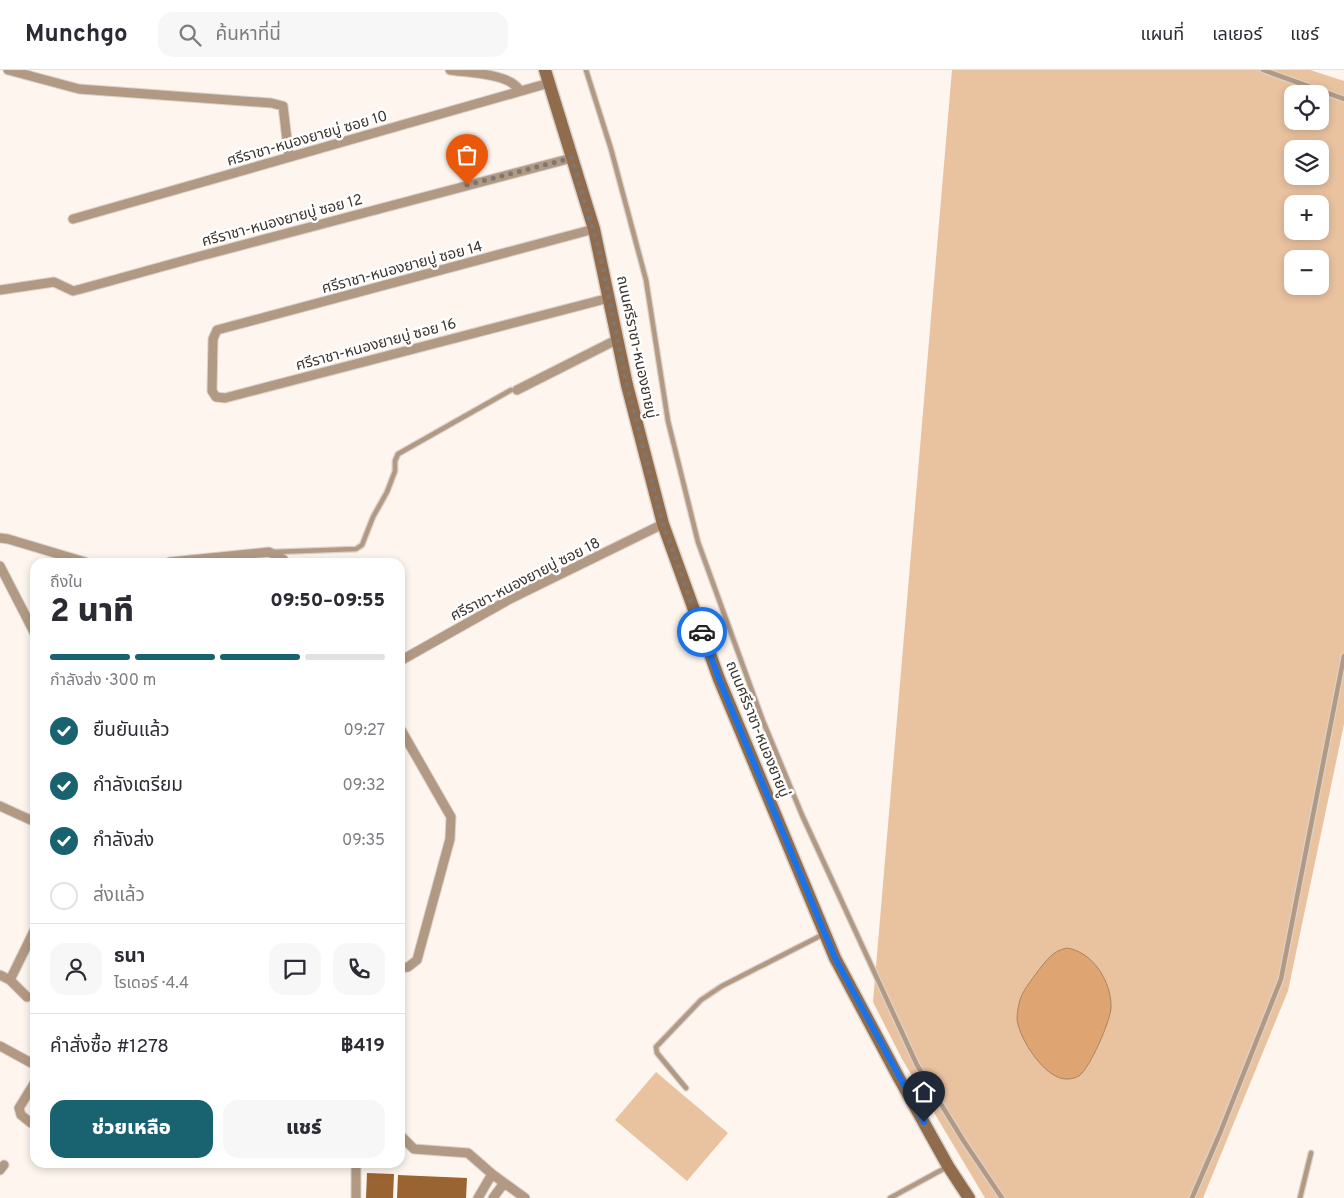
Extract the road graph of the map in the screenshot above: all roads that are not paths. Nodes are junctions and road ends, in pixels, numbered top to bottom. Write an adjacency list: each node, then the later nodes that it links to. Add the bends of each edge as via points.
1 (8, 70): 9 (street, via 80,89 283,106)
2 (450, 70): 7 (street, via 494,76)
3 (545, 70): 6 (main road, ถนนศรีราชา-หนองยายบู่)
4 (586, 70): 54 (lane, via 646,280 668,421 698,542 762,721 918,1066)
5 (1263, 70): 8 (lane)
6 (549, 83): 7 (street, ศรีราชา-หนองยายบู่ ซอย 10); 10 (main road, ถนนศรีราชา-หนองยายบู่)
7 (520, 91): 9 (street, ศรีราชา-หนองยายบู่ ซอย 10)
8 (1344, 99)
9 (289, 158): 11 (street, ศรีราชา-หนองยายบู่ ซอย 10)
10 (572, 158): 12 (main road, ถนนศรีราชา-หนองยายบู่); 13 (street, ศรีราชา-หนองยายบู่ ซอย 12, via 73,291 54,282)
11 (73, 220)
12 (594, 229): 14 (main road, ถนนศรีราชา-หนองยายบู่); 15 (street, ศรีราชา-หนองยายบู่ ซอย 14)
13 (0, 290)
14 (609, 298): 15 (street, ศรีราชา-หนองยายบู่ ซอย 16, via 221,398 214,396 212,391 213,339); 16 (main road, ถนนศรีราชา-หนองยายบู่)
15 (218, 330)
16 (618, 339): 17 (street); 18 (main road, ถนนศรีราชา-หนองยายบู่)
17 (514, 390): 20 (lane, via 398,454 396,471 358,548)
18 (663, 524): 27 (street, ศรีราชา-หนองยายบู่ ซอย 18, via 510,599); 31 (main road, ถนนศรีราชา-หนองยายบู่, via 719,679)
19 (0, 538): 21 (street)
20 (269, 552): 22 (street); 23 (street)
21 (72, 558)
22 (210, 558)
23 (281, 558)
24 (0, 566): 25 (street)
25 (30, 624)
26 (1344, 656): 55 (lane, via 1281,980)
27 (405, 658)
28 (405, 737): 33 (street, via 451,817 451,824 450,839 417,960)
29 (0, 806): 30 (street)
30 (30, 820)
31 (825, 934): 39 (lane, via 701,1000 656,1047 657,1053); 44 (main road, ถนนศรีราชา-หนองยายบู่)
32 (30, 939): 35 (street)
33 (405, 967)
34 (0, 975): 35 (street)
35 (10, 980): 36 (street)
36 (27, 996)
37 (0, 1046): 38 (street)
38 (30, 1062)
39 (686, 1088)
40 (30, 1091): 41 (street, via 20,1108 21,1115)
41 (30, 1122)
42 (405, 1140): 46 (street, via 414,1149 468,1153)
43 (1311, 1153): 56 (lane)
44 (948, 1166): 52 (lane); 53 (main road, ถนนศรีราชา-หนองยายบู่)
45 (356, 1168): 48 (street)
46 (492, 1174): 47 (street); 49 (street)
47 (504, 1183): 50 (street); 51 (street)
48 (356, 1198)
49 (478, 1198)
50 (494, 1198)
51 (525, 1198)
52 (890, 1198)
53 (968, 1198)
54 (1002, 1198)
55 (1192, 1198)
56 (1300, 1198)

